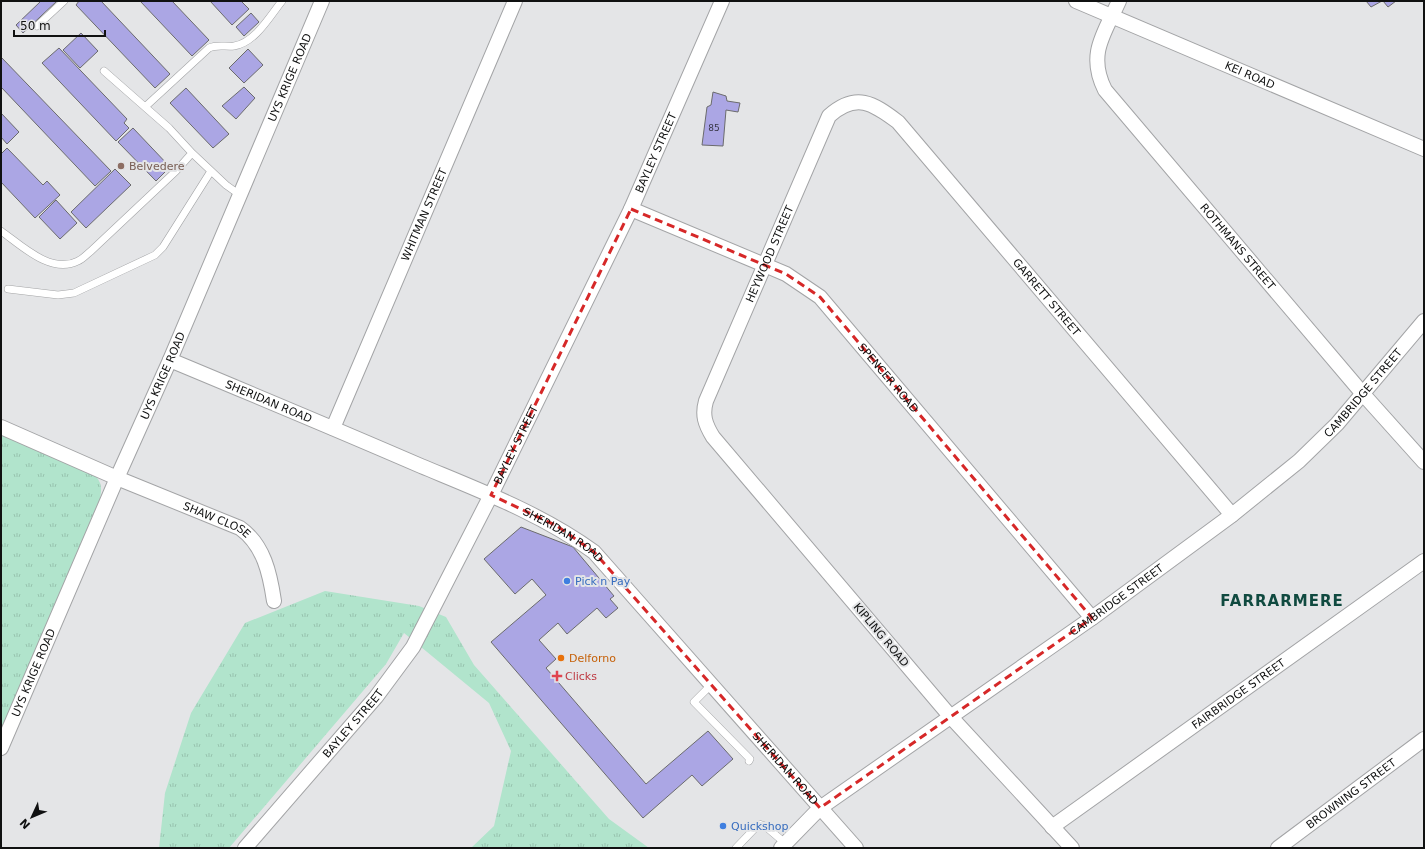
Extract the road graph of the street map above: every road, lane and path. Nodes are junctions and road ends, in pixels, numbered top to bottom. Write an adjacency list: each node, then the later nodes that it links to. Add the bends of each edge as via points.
1 (64, 1): 9 (lane)
2 (282, 1): 12 (lane, via 259,30 244,43 209,48)
3 (322, 1): 16 (street, UYS KRIGE ROAD)
4 (515, 1): 26 (street, WHITMAN STREET)
5 (722, 1): 17 (street, BAYLEY STREET)
6 (1076, 1): 8 (street, KEI ROAD)
7 (1119, 1): 8 (street, ROTHMANS STREET)
8 (1112, 16): 13 (street, KEI ROAD); 23 (street, ROTHMANS STREET, via 1101,37 1096,55 1098,73 1105,90)
9 (37, 26)
10 (104, 71): 12 (lane)
11 (848, 103): 19 (street, HEYWOOD STREET, via 838,108 824,123); 30 (street, GARRETT STREET, via 868,103 876,106 898,122)
12 (145, 107): 14 (lane)
13 (1424, 149)
14 (192, 153): 15 (lane); 18 (lane, via 176,171 78,261 64,264 40,258)
15 (211, 171): 16 (lane); 20 (lane, via 163,247 155,255 74,293 58,295)
16 (240, 195): 22 (street, UYS KRIGE ROAD)
17 (631, 209): 19 (street, SPENCER ROAD); 29 (street, BAYLEY STREET)
18 (1, 231)
19 (765, 265): 24 (street, HEYWOOD STREET, via 709,393); 33 (street, SPENCER ROAD, via 796,280 820,297)
20 (8, 289)
21 (1424, 321): 23 (street, CAMBRIDGE STREET)
22 (170, 360): 26 (street, SHERIDAN ROAD); 28 (street, UYS KRIGE ROAD)
23 (1363, 394): 27 (street, ROTHMANS STREET); 30 (street, CAMBRIDGE STREET, via 1338,424 1299,461)
24 (703, 413): 35 (street, KIPLING ROAD, via 713,437)
25 (1, 427): 28 (street, SHAW CLOSE)
26 (333, 428): 29 (street, SHERIDAN ROAD)
27 (1424, 462)
28 (116, 478): 32 (street, SHAW CLOSE, via 240,528 249,535 257,546 270,576); 37 (street, UYS KRIGE ROAD)
29 (491, 495): 34 (street, SHERIDAN ROAD, via 557,526 594,552); 42 (street, BAYLEY STREET, via 413,647 400,666)
30 (1232, 515): 33 (street, CAMBRIDGE STREET)
31 (1424, 561): 40 (street, FAIRBRIDGE STREET)
32 (274, 601)
33 (1092, 618): 35 (street, CAMBRIDGE STREET)
34 (713, 684): 38 (lane, via 694,702 750,759); 39 (street, SHERIDAN ROAD)
35 (950, 716): 39 (street, CAMBRIDGE STREET); 40 (street, KIPLING ROAD)
36 (1424, 739): 46 (street, BROWNING STREET)
37 (1, 748)
38 (749, 761)
39 (820, 808): 41 (street, CAMBRIDGE STREET); 44 (street, SHERIDAN ROAD)
40 (1052, 827): 45 (street, KIPLING ROAD)
41 (783, 846): 43 (lane, via 765,826 759,824)
42 (245, 848)
43 (736, 848)
44 (856, 848)
45 (1072, 848)
46 (1278, 848)

